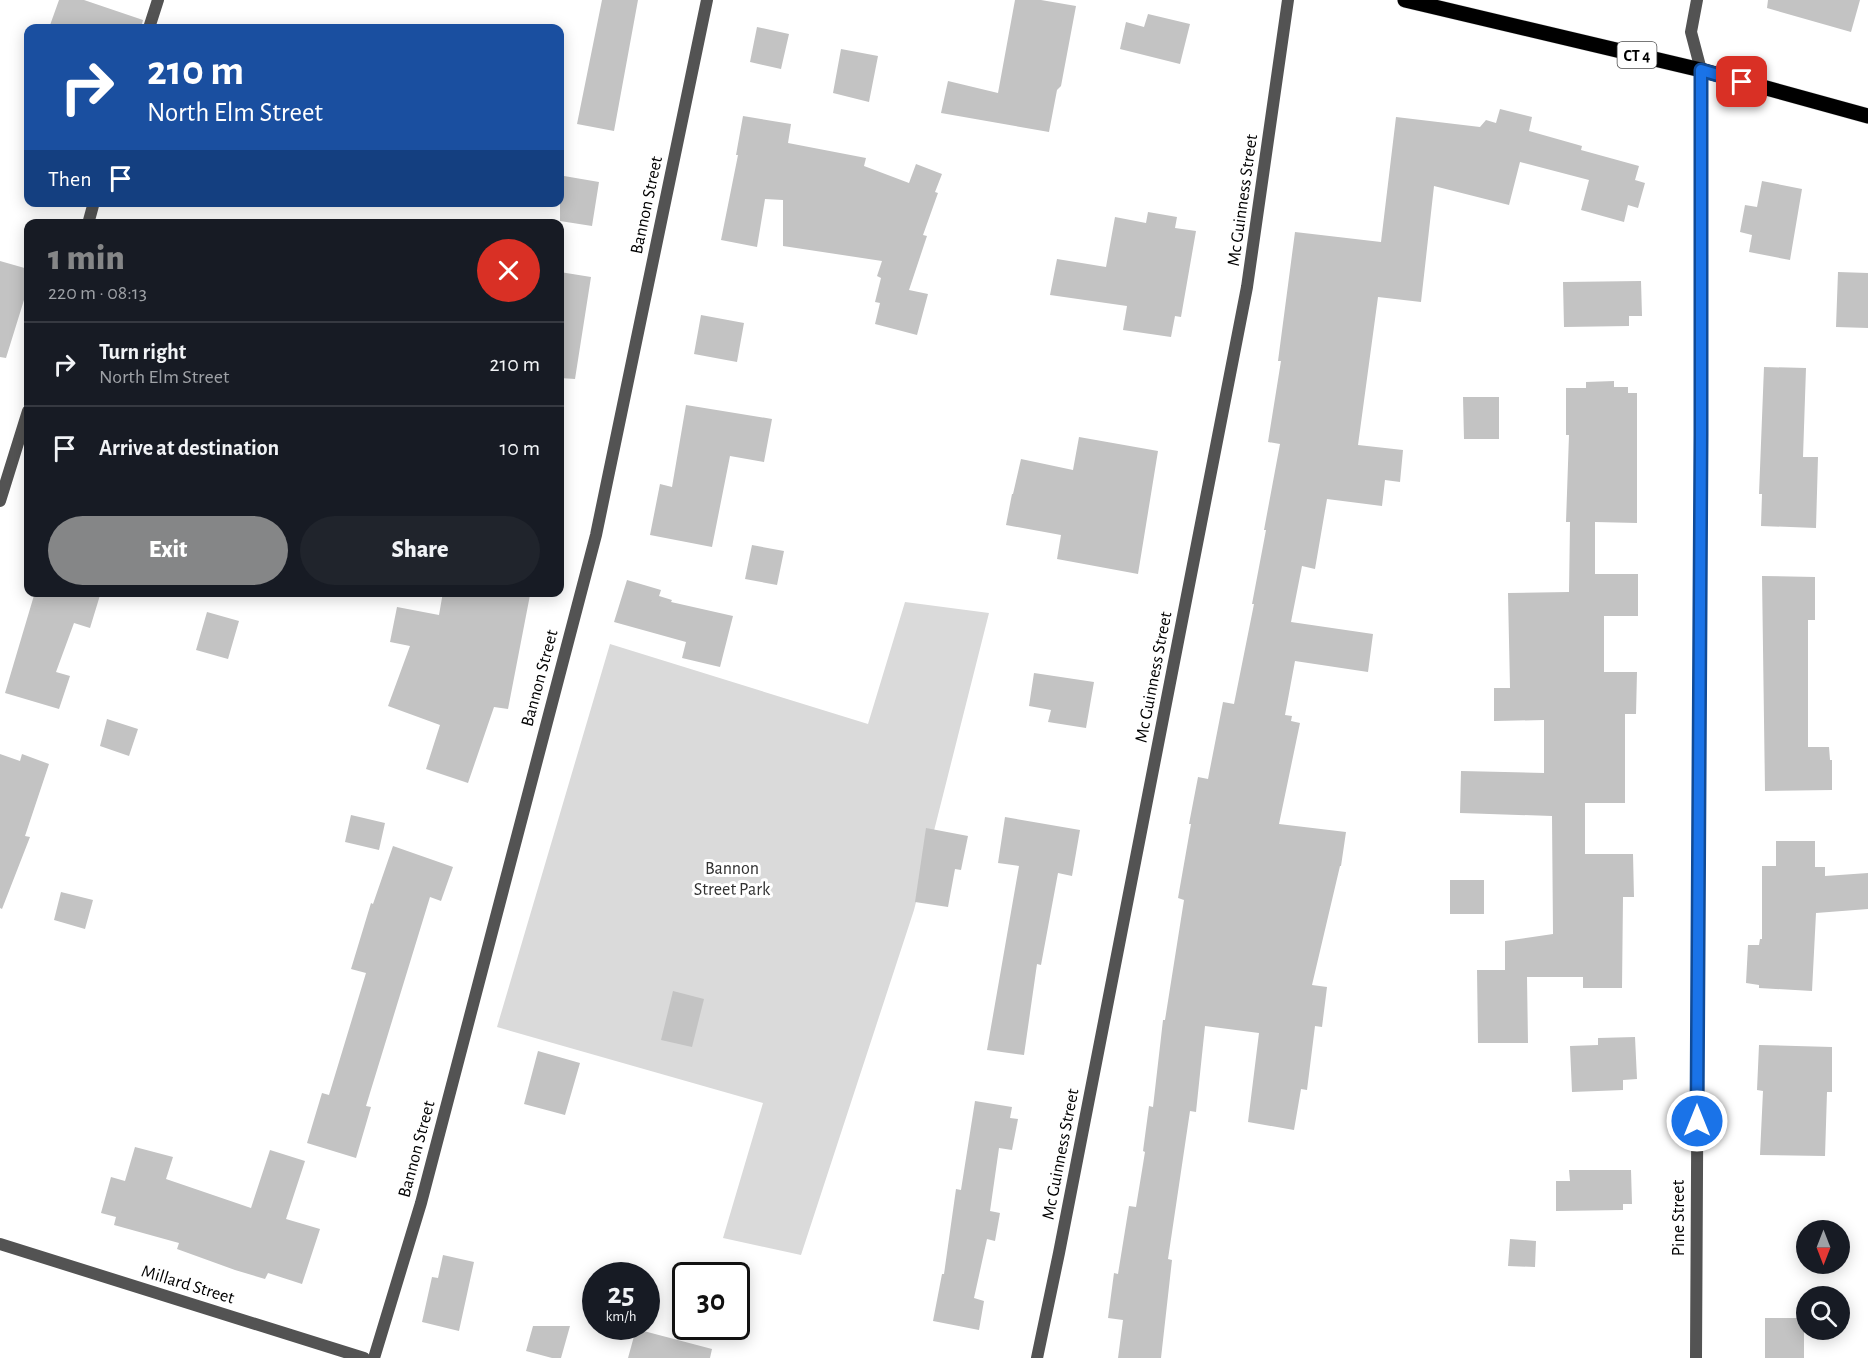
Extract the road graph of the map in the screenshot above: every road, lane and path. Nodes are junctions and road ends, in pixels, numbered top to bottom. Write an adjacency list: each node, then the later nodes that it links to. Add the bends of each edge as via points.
1 (158, 0): 6 (street)
2 (706, 0): 13 (street, Bannon Street, via 596,535 421,1203)
3 (1288, 0): 14 (street, Mc Guinness Street, via 1247,287)
4 (1405, 0): 7 (main road, CT 4)
5 (1697, 0): 7 (street, Pine Street, via 1691,32)
6 (150, 24)
7 (1701, 70): 8 (main road, CT 4); 15 (street, Pine Street)
8 (1868, 116)
9 (24, 424): 10 (street)
10 (0, 501)
11 (0, 1244): 12 (street, Millard Street)
12 (364, 1358)
13 (374, 1358)
14 (1037, 1358)
15 (1695, 1358)

